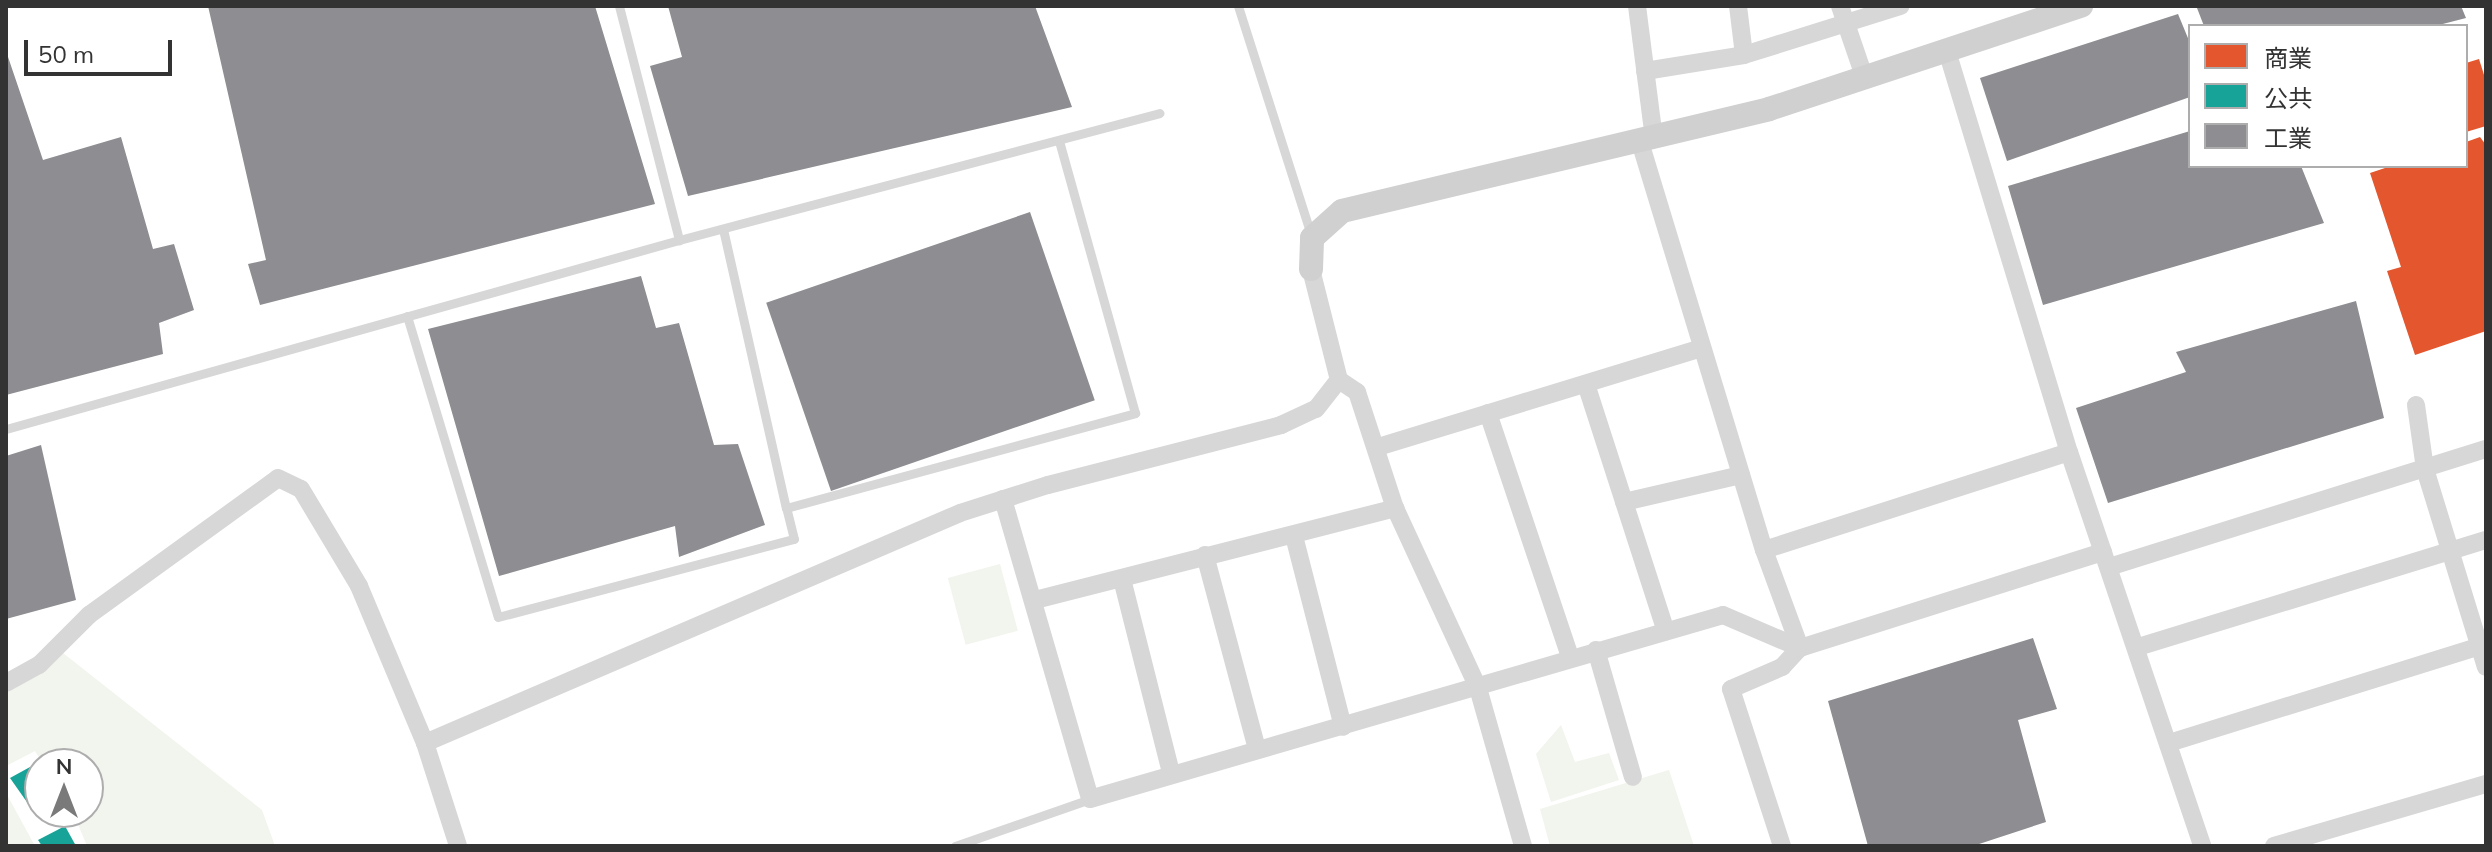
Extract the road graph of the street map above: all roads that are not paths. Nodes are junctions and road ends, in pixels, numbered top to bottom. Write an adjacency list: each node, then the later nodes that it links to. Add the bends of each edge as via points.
1 (619, 6): 18 (lane)
2 (1238, 6): 17 (lane)
3 (1637, 6): 11 (street)
4 (1738, 6): 10 (street)
5 (1840, 6): 8 (street)
6 (1900, 6): 8 (street)
7 (2081, 6): 9 (street)
8 (1842, 26): 10 (street); 12 (street)
9 (1947, 51): 12 (street); 29 (street)
10 (1744, 55): 11 (street)
11 (1645, 71): 15 (street)
12 (1865, 79): 15 (street)
13 (1160, 113): 14 (lane)
14 (1059, 140): 16 (lane); 34 (lane, via 1135,413)
15 (1647, 140): 17 (street, via 1342,211); 21 (street)
16 (723, 229): 18 (lane); 34 (lane)
17 (1312, 238): 19 (street)
18 (679, 240): 20 (lane)
19 (1311, 269): 22 (street)
20 (407, 316): 26 (lane); 34 (lane, via 498,617 794,539)
21 (1701, 348): 23 (street); 31 (street)
22 (1339, 380): 27 (street, via 1357,392); 32 (street, via 1316,409 1281,425)
23 (1586, 384): 25 (street); 33 (street)
24 (2416, 405): 30 (street)
25 (1488, 413): 27 (street); 49 (street)
26 (6, 429)
27 (1378, 447): 35 (street)
28 (2486, 449): 30 (street)
29 (2069, 452): 38 (street); 41 (street)
30 (2425, 469): 39 (street); 41 (street)
31 (1741, 475): 33 (street); 38 (street)
32 (1003, 499): 43 (street); 54 (street)
33 (1624, 502): 44 (street)
34 (786, 508)
35 (1395, 508): 36 (street); 52 (street)
36 (1294, 536): 40 (street); 53 (street)
37 (2486, 540): 39 (street)
38 (1764, 550): 47 (street)
39 (2447, 552): 45 (street); 46 (street)
40 (1205, 555): 42 (street); 56 (street)
41 (2106, 559): 46 (street); 47 (street)
42 (1122, 579): 43 (street); 57 (street)
43 (1035, 600): 60 (street)
44 (1666, 631): 47 (street, via 1723,615); 48 (street)
45 (2482, 645): 50 (street); 55 (street)
46 (2138, 647): 55 (street)
47 (1800, 648): 64 (street, via 1782,667 1731,689)
48 (1596, 650): 49 (street); 58 (street)
49 (1570, 657): 52 (street)
50 (2486, 667)
51 (6, 683): 54 (street, via 39,665 89,615 278,478 301,489 359,586)
52 (1478, 688): 53 (street); 63 (street)
53 (1343, 727): 56 (street)
54 (425, 743): 61 (street)
55 (2169, 743): 65 (street)
56 (1257, 749): 57 (street)
57 (1171, 772): 60 (street)
58 (1633, 777)
59 (2486, 784): 66 (street)
60 (1090, 799): 62 (lane)
61 (458, 846)
62 (955, 846)
63 (1523, 846)
64 (1782, 846)
65 (2202, 846)
66 (2274, 846)

